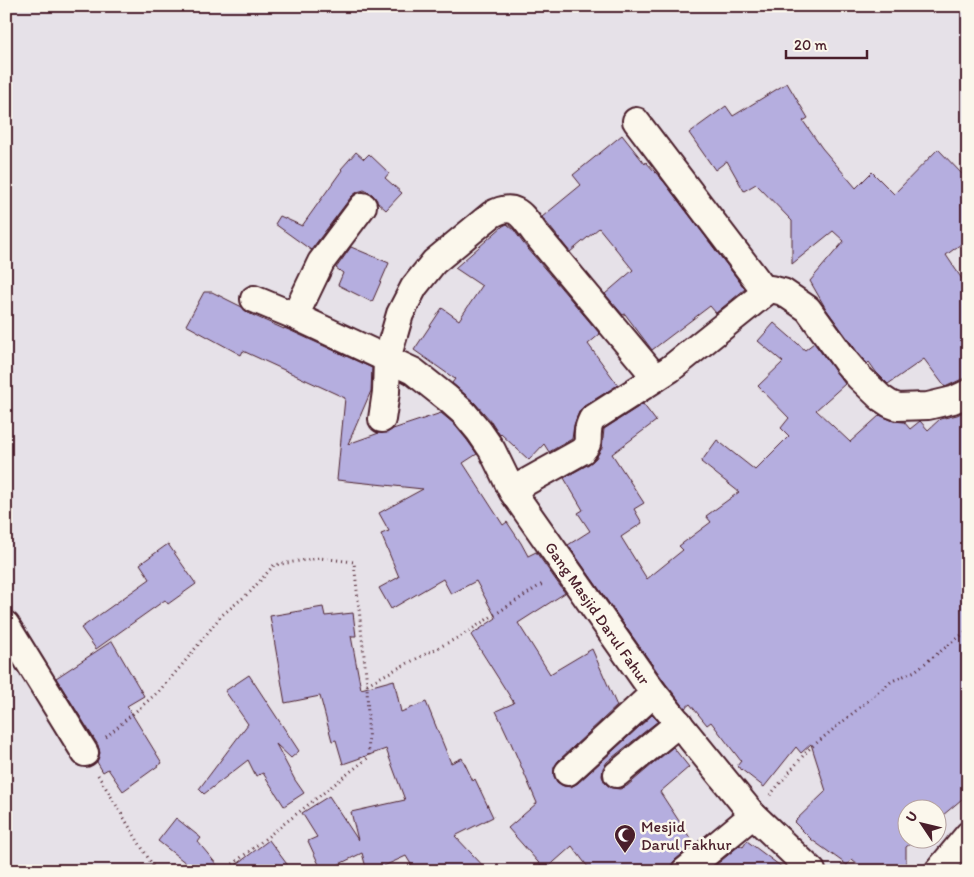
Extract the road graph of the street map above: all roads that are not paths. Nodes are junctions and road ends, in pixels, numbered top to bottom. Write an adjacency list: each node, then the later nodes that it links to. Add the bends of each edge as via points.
1 (636, 121): 3 (street)
2 (363, 206): 5 (street, via 321,262)
3 (766, 292): 7 (street); 8 (street, via 771,289 782,292 808,310 853,370 890,404 898,407 928,406)
4 (254, 299): 5 (street, Gang Masjid Darul Fahur)
5 (295, 316): 6 (street, Gang Masjid Darul Fahur)
6 (387, 359): 7 (street, via 400,314 414,287 434,262 491,215 509,208 520,214); 9 (street); 10 (street, Gang Masjid Darul Fahur, via 413,372 464,414 492,450)
7 (656, 378): 10 (street, via 592,419 589,441 582,450)
8 (968, 393)
9 (382, 420)
10 (512, 490): 12 (street, Gang Masjid Darul Fahur)
11 (6, 625): 14 (street)
12 (654, 693): 13 (street, Gang Masjid Darul Fahur); 15 (street)
13 (679, 723): 16 (street); 17 (street, Gang Masjid Darul Fahur)
14 (85, 753)
15 (568, 772)
16 (617, 774)
17 (754, 815): 19 (street); 20 (street, Gang Masjid Darul Fahur)
18 (968, 835): 21 (street)
19 (685, 871)
20 (812, 871)
21 (938, 871)

